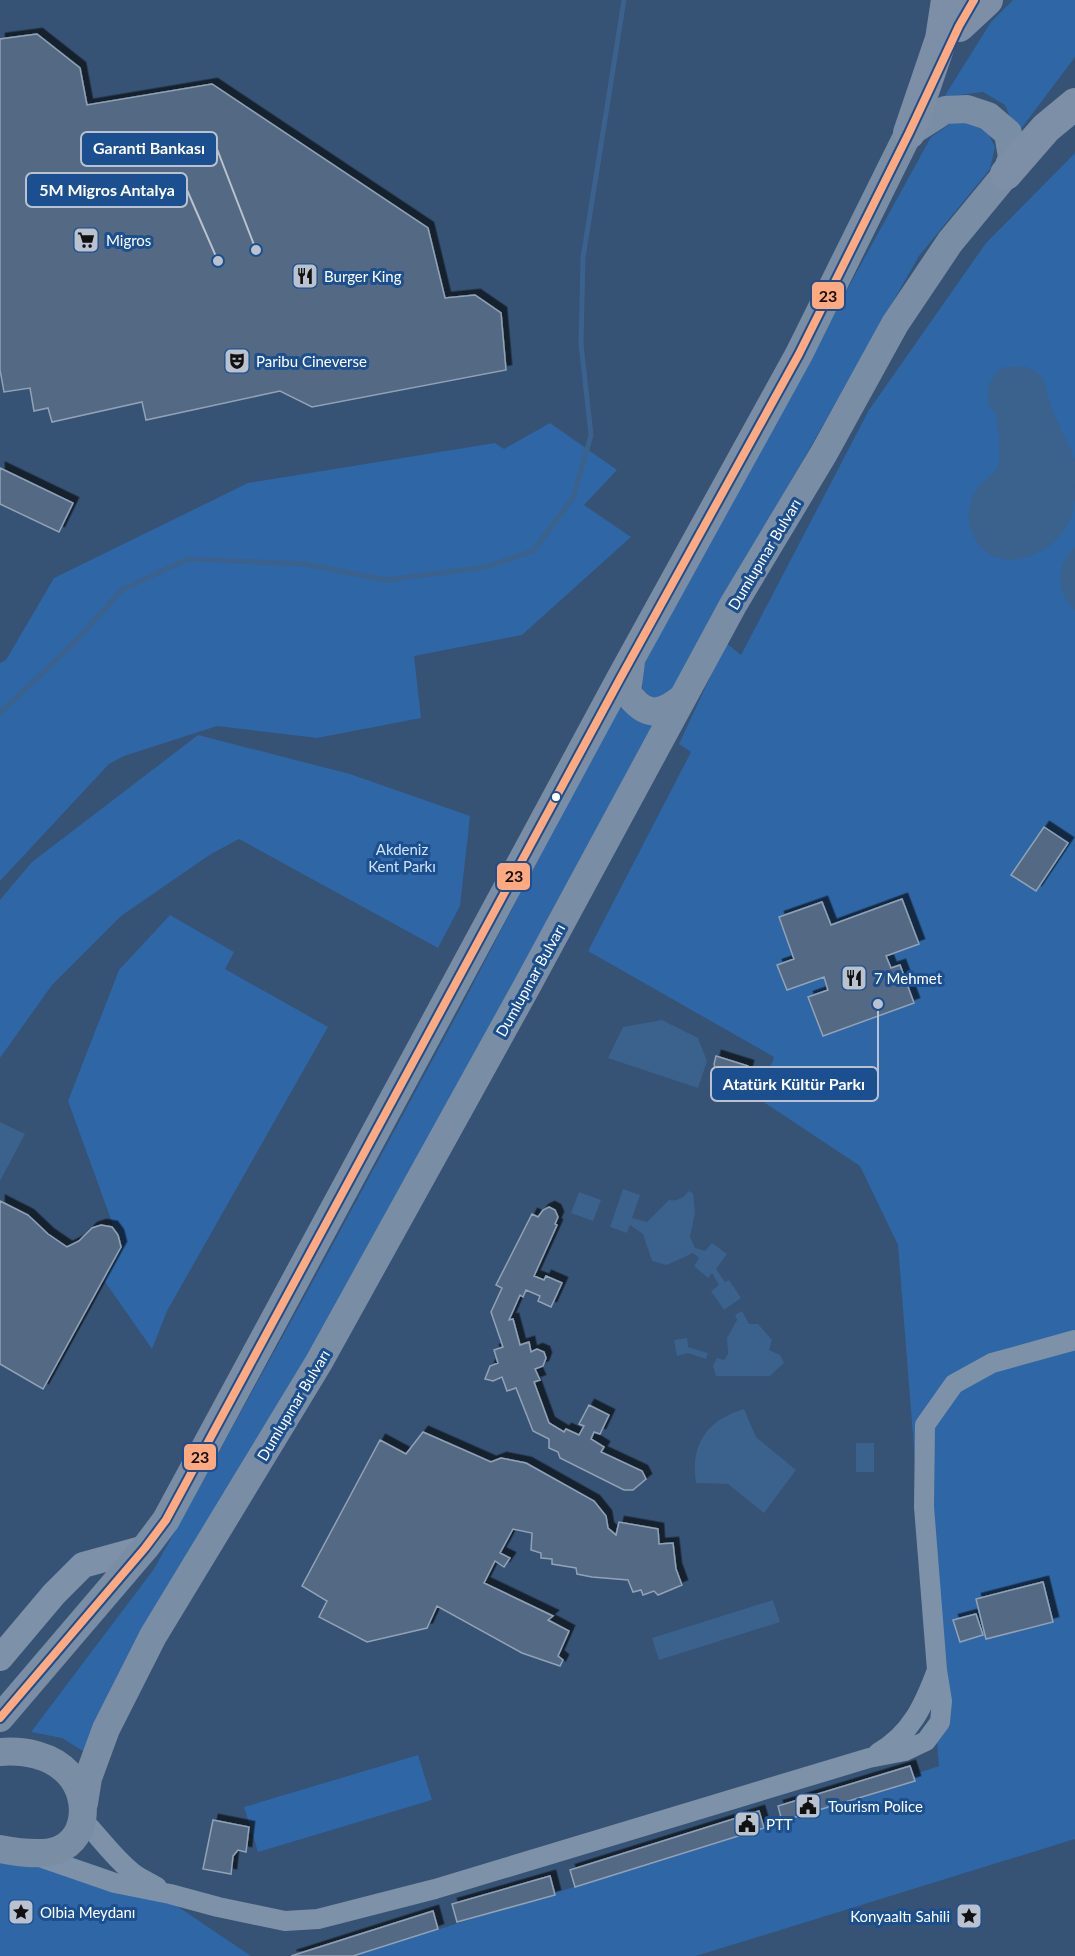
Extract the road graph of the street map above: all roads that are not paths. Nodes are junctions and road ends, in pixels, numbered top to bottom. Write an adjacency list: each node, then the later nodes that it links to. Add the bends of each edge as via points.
1 (987, 0): 2 (main road)
2 (960, 9): 6 (main road, via 941,39)
3 (1075, 87): 5 (main road)
4 (1075, 104): 5 (main road)
5 (1046, 128): 7 (main road)
6 (909, 133): 7 (main road, via 945,110 967,109 988,116 1008,133 1012,157); 8 (main road, via 799,354)
7 (1006, 174): 9 (main road, Dumlupınar Bulvarı, via 950,242 895,324)
8 (631, 662): 9 (main road, via 627,692 638,707 654,712 668,709); 11 (main road, via 172,1509)
9 (681, 699): 15 (main road, Dumlupınar Bulvarı, via 319,1362 153,1636 106,1729 90,1770)
10 (1075, 1340): 18 (street, via 982,1368 954,1384 925,1425 924,1507 938,1670 922,1708 894,1744 869,1758 435,1889 318,1919 281,1920)
11 (146, 1548): 12 (street, via 83,1565); 13 (main road)
12 (0, 1658)
13 (0, 1718)
14 (0, 1752): 15 (main road, via 37,1755 60,1766 76,1784)
15 (83, 1811): 17 (main road, via 78,1833 66,1845 52,1852); 18 (street, via 114,1855 133,1873)
16 (0, 1849): 17 (main road)
17 (30, 1853): 18 (street, via 116,1884)
18 (170, 1894)

